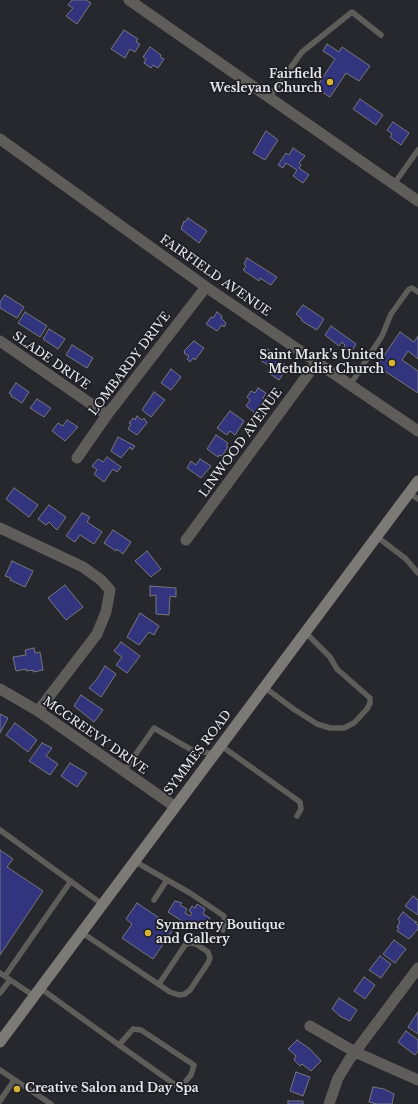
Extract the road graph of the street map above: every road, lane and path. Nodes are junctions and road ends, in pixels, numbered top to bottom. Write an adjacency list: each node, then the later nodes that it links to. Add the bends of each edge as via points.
1 (129, 0): 3 (street)
2 (381, 35): 3 (lane, via 352,12 302,52)
3 (269, 97): 6 (street)
4 (0, 139): 8 (street, FAIRFIELD AVENUE)
5 (418, 150): 6 (lane)
6 (394, 184): 7 (street)
7 (418, 201)
8 (206, 287): 11 (street, FAIRFIELD AVENUE); 13 (street, LOMBARDY DRIVE)
9 (418, 292): 12 (lane, via 409,289 391,314 382,336)
10 (0, 341): 13 (street, SLADE DRIVE)
11 (317, 362): 12 (street, FAIRFIELD AVENUE); 20 (street, LINWOOD AVENUE)
12 (350, 385): 14 (street, FAIRFIELD AVENUE)
13 (107, 415): 15 (street, LOMBARDY DRIVE)
14 (418, 431)
15 (76, 458)
16 (418, 481): 17 (main road, SYMMES ROAD)
17 (414, 496): 19 (main road, SYMMES ROAD)
18 (0, 528): 25 (street, via 83,567 110,590 106,612 97,634)
19 (376, 536): 21 (lane, via 410,563); 22 (main road, SYMMES ROAD)
20 (186, 540)
21 (418, 573)
22 (305, 632): 23 (main road, SYMMES ROAD); 23 (lane, via 330,657 337,669 370,698 367,710 354,723 344,728 330,728 295,710)
23 (263, 687): 26 (main road, SYMMES ROAD)
24 (0, 690): 25 (street, MCGREEVY DRIVE)
25 (38, 711): 27 (street, MCGREEVY DRIVE)
26 (216, 750): 27 (lane, via 190,749 154,728); 28 (main road, SYMMES ROAD); 29 (lane, via 300,802 301,809)
27 (124, 771): 28 (street, MCGREEVY DRIVE)
28 (174, 806): 31 (main road, SYMMES ROAD)
29 (297, 816)
30 (0, 830): 33 (lane)
31 (134, 861): 32 (lane); 35 (main road, SYMMES ROAD)
32 (167, 880): 34 (lane); 36 (lane, via 224,916 226,923)
33 (71, 881): 35 (lane); 39 (lane)
34 (154, 900)
35 (102, 904): 37 (main road, SYMMES ROAD)
36 (223, 930)
37 (81, 932): 40 (lane); 41 (main road, SYMMES ROAD)
38 (418, 968): 46 (street)
39 (5, 976): 41 (lane); 42 (lane)
40 (159, 984): 40 (lane, via 179,995 185,994 208,963 208,952 190,942)
41 (37, 992): 44 (main road, SYMMES ROAD); 45 (lane)
42 (0, 993)
43 (310, 1026): 46 (street)
44 (0, 1042)
45 (119, 1045): 45 (lane, via 177,1086 191,1075 194,1065 141,1030 133,1029)
46 (355, 1052): 49 (street); 52 (street, via 338,1078)
47 (0, 1070): 48 (lane)
48 (14, 1080): 50 (lane); 51 (lane)
49 (418, 1080)
50 (0, 1101)
51 (50, 1104)
52 (329, 1104)

